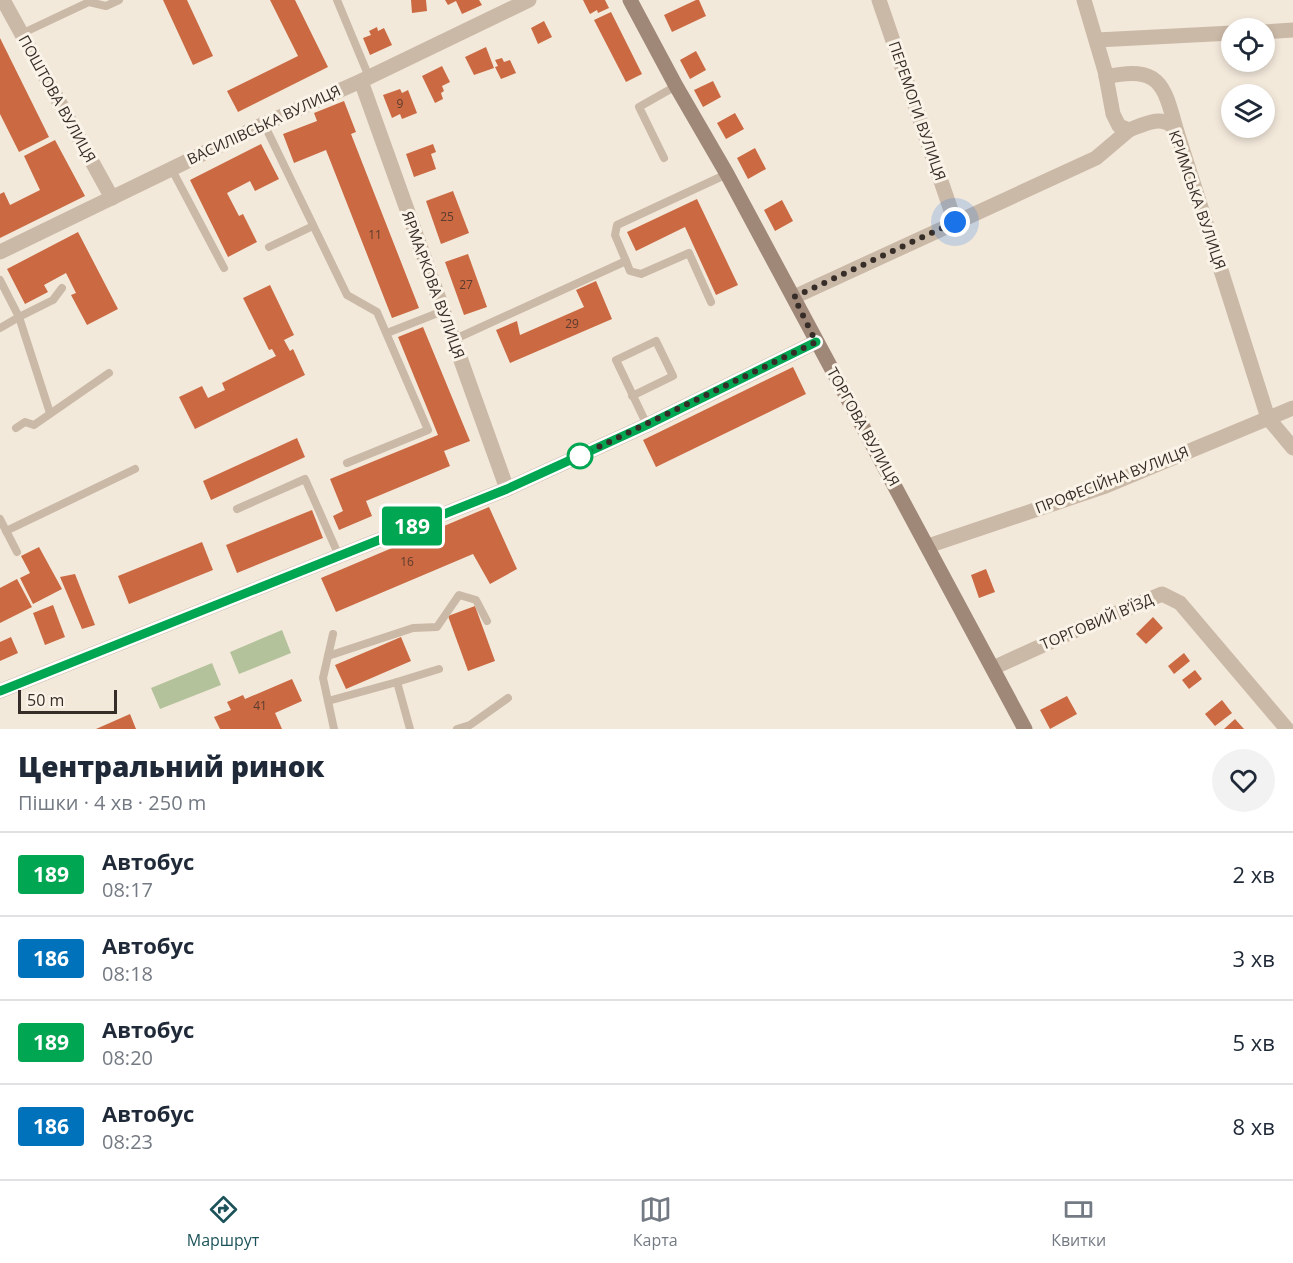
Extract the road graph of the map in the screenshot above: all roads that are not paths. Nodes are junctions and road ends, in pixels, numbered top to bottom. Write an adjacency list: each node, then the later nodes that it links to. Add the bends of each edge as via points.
1 (3, 0): 10 (street, ПОШТОВА ВУЛИЦЯ)
2 (119, 0): 10 (lane, via 106,6 89,2)
3 (337, 0): 14 (lane)
4 (529, 0): 14 (street, ВАСИЛІВСЬКА ВУЛИЦЯ)
5 (630, 0): 15 (street, ТОРГОВА ВУЛИЦЯ)
6 (879, 0): 25 (street, ПЕРЕМОГИ ВУЛИЦЯ)
7 (1084, 0): 12 (street)
8 (1293, 30): 9 (street)
9 (1275, 31)
10 (21, 34): 24 (street, ПОШТОВА ВУЛИЦЯ)
11 (1221, 34): 12 (street)
12 (1097, 40): 13 (street)
13 (1106, 77): 16 (street); 19 (street, via 1137,73 1156,80 1166,95)
14 (365, 79): 17 (street, ВАСИЛІВСЬКА ВУЛИЦЯ); 35 (street, ЯРМАРКОВА ВУЛИЦЯ)
15 (676, 86): 20 (lane, via 639,107); 23 (street, ТОРГОВА ВУЛИЦЯ)
16 (1113, 114): 18 (street, via 1119,126); 21 (street, via 1109,137)
17 (264, 124): 22 (street, ВАСИЛІВСЬКА ВУЛИЦЯ); 26 (lane)
18 (1129, 130): 19 (street, КРИМСЬКА ВУЛИЦЯ, via 1159,120 1168,122); 21 (street)
19 (1177, 132): 45 (street, КРИМСЬКА ВУЛИЦЯ)
20 (664, 158)
21 (1096, 158): 25 (street)
22 (171, 168): 24 (street, ВАСИЛІВСЬКА ВУЛИЦЯ); 30 (lane)
23 (728, 174): 29 (lane, via 617,225 615,235); 33 (street, ТОРГОВА ВУЛИЦЯ)
24 (112, 198): 28 (street, ВАСИЛІВСЬКА ВУЛИЦЯ)
25 (955, 222): 33 (street)
26 (313, 226): 27 (lane); 38 (lane, via 347,295 377,312)
27 (269, 247)
28 (0, 252)
29 (626, 261): 34 (lane, via 630,271 641,274 689,253); 39 (lane)
30 (224, 268)
31 (0, 280): 36 (lane)
32 (62, 288): 36 (lane, via 52,300)
33 (794, 297): 40 (street, ТОРГОВА ВУЛИЦЯ)
34 (711, 302)
35 (443, 311): 38 (lane); 39 (street, ЯРМАРКОВА ВУЛИЦЯ)
36 (19, 317): 37 (lane); 44 (lane)
37 (0, 328)
38 (387, 333): 49 (lane, via 428,430)
39 (453, 340): 51 (street, ЯРМАРКОВА ВУЛИЦЯ)
40 (816, 342): 46 (street); 55 (street, ТОРГОВА ВУЛИЦЯ)
41 (109, 373): 44 (lane)
42 (633, 396): 42 (lane, via 616,360 656,341 673,376); 46 (lane)
43 (1293, 408): 45 (street, ПРОФЕСІЙНА ВУЛИЦЯ)
44 (50, 413): 47 (lane, via 34,425 25,422)
45 (1268, 418): 48 (street, КРИМСЬКА ВУЛИЦЯ); 55 (street, ПРОФЕСІЙНА ВУЛИЦЯ, via 1102,487)
46 (647, 425): 51 (street)
47 (16, 428)
48 (1293, 447)
49 (347, 463)
50 (135, 470): 54 (lane)
51 (507, 489): 57 (street)
52 (237, 508): 57 (lane, via 305,479)
53 (0, 519): 54 (lane)
54 (6, 531): 56 (lane)
55 (928, 546): 61 (street, ТОРГОВА ВУЛИЦЯ)
56 (17, 552)
57 (339, 556): 64 (street)
58 (487, 621): 60 (lane, via 476,600 459,595 437,627 413,628)
59 (333, 634): 60 (lane)
60 (328, 656): 66 (lane, via 323,678)
61 (993, 668): 70 (street, ТОРГОВА ВУЛИЦЯ); 71 (street, ТОРГОВИЙ В’ЇЗД, via 1162,594 1180,603)
62 (439, 669): 63 (lane)
63 (397, 682): 66 (lane); 68 (lane)
64 (0, 691)
65 (508, 698): 69 (lane)
66 (328, 701): 67 (lane)
67 (334, 729)
68 (410, 729)
69 (458, 729)
70 (1025, 729)
71 (1287, 729)

